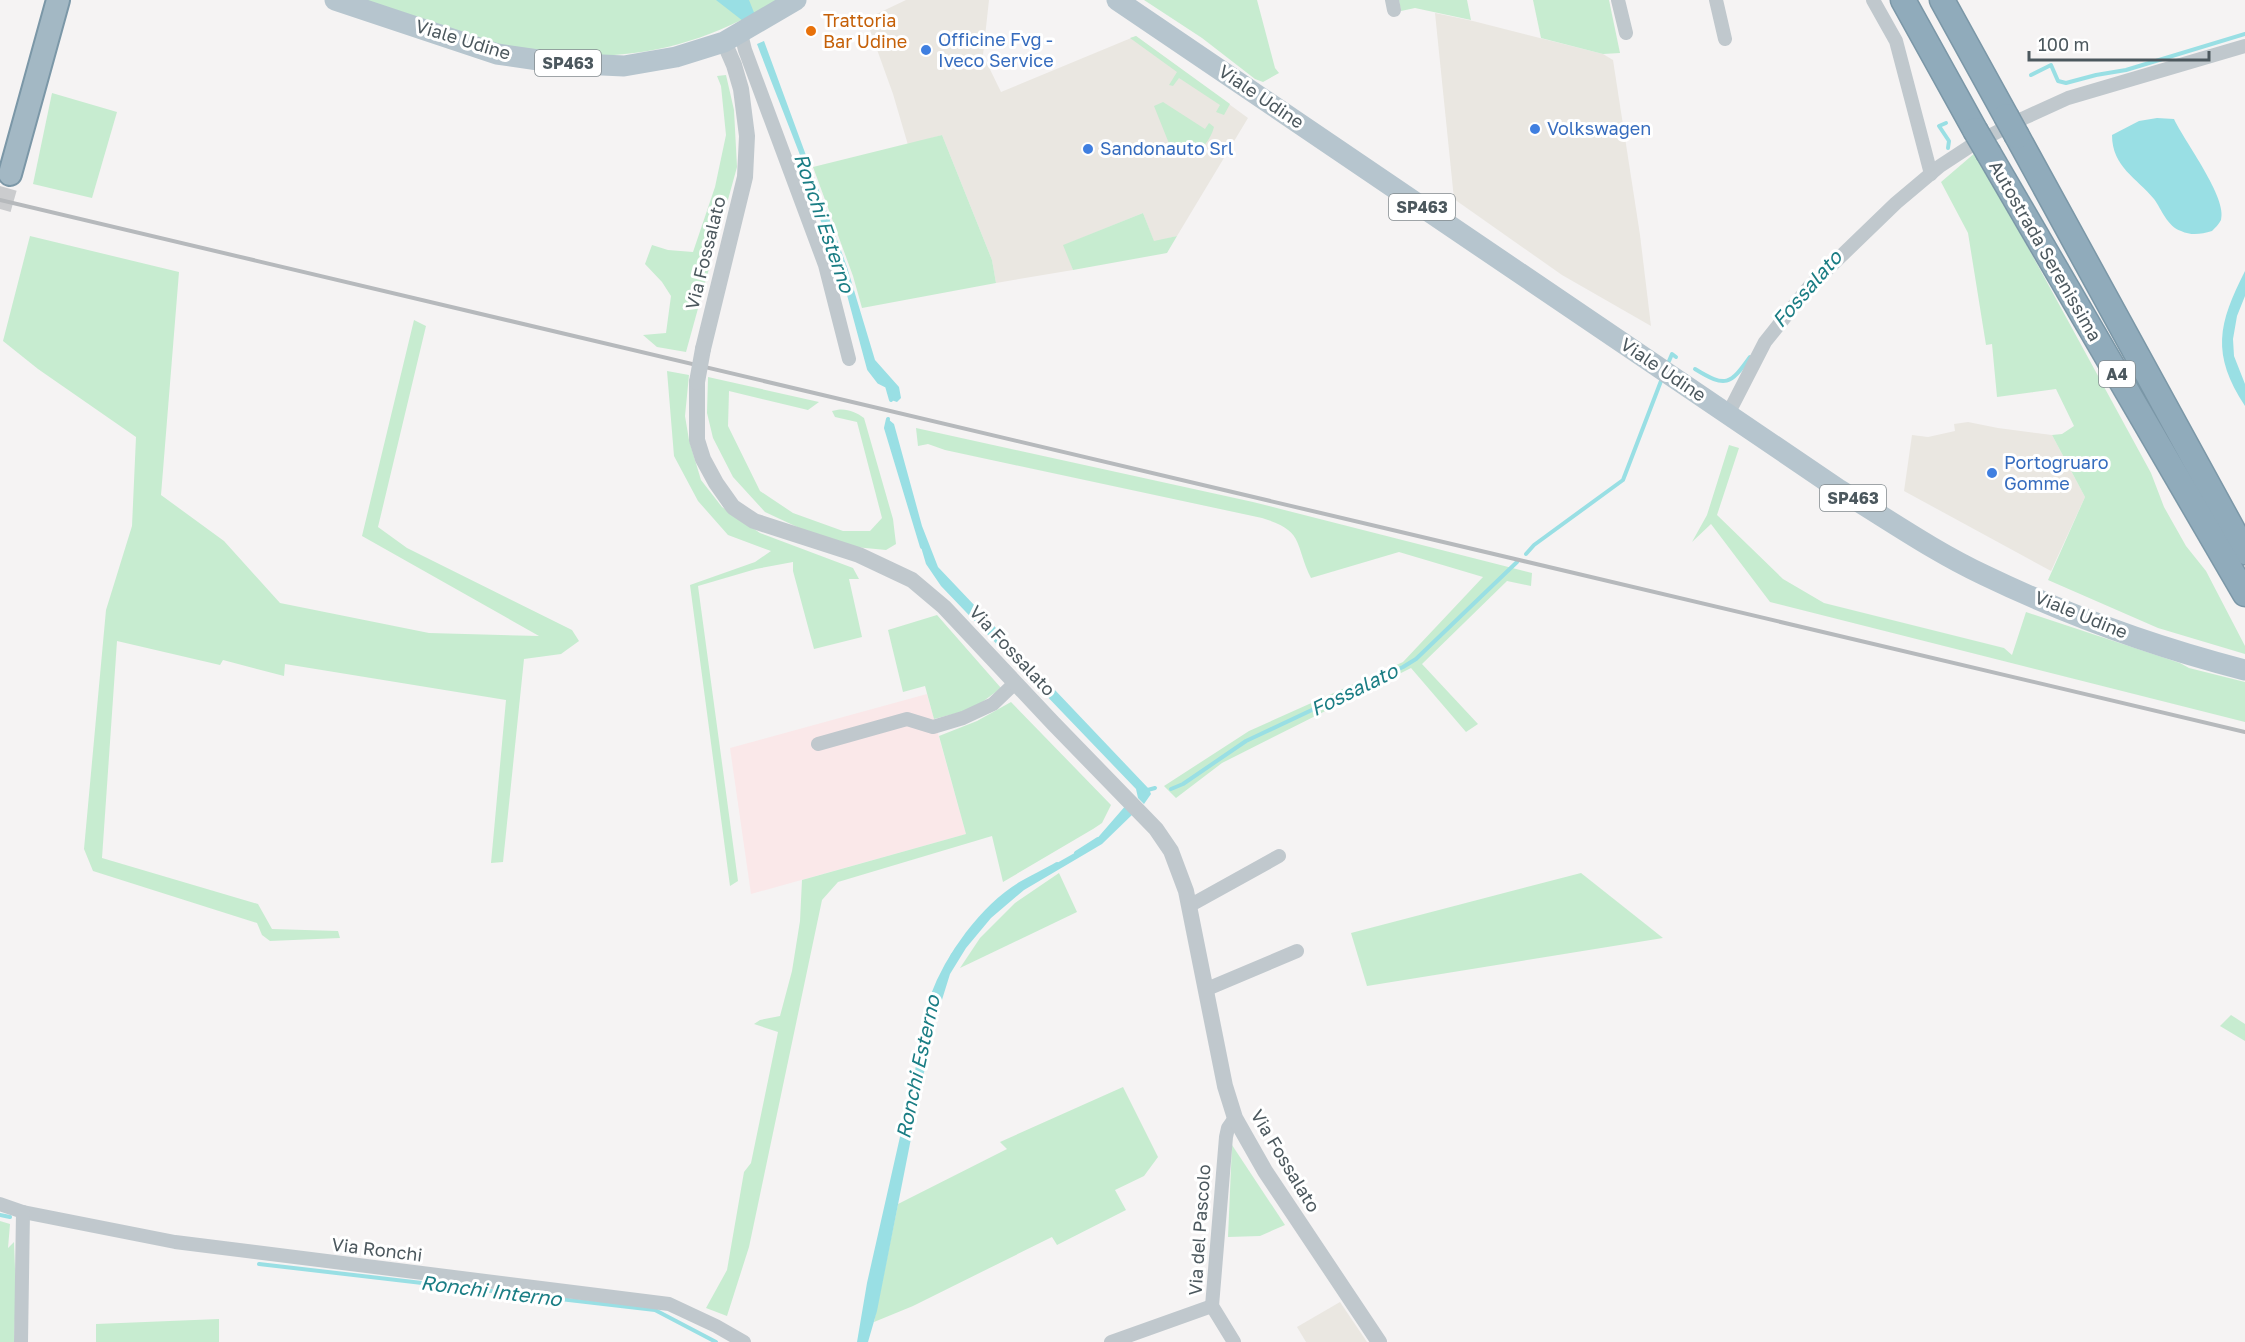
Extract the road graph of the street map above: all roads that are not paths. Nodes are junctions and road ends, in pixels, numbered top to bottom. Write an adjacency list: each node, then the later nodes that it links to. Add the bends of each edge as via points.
1 (335, 0): 11 (main road, Viale Udine / SP463, via 497,54 559,63 624,66 676,57)
2 (796, 0): 11 (main road, Viale Udine / SP463)
3 (1117, 0): 17 (main road, Viale Udine / SP463)
4 (1618, 0): 10 (street)
5 (1716, 0): 12 (street)
6 (1873, 0): 15 (street, via 1896,41)
7 (1903, 0): 19 (highway, Autostrada Serenissima / A4, bridge)
8 (1942, 0): 18 (highway, Autostrada Serenissima / A4)
9 (56, 2): 14 (highway)
10 (1626, 33)
11 (733, 38): 16 (street, via 748,61 825,265); 21 (street, Via Fossalato, bridge, via 747,136 745,177 697,382 697,440 703,459 734,507 754,521 859,555 912,580 944,607)
12 (1725, 39)
13 (2245, 46): 15 (street, via 2049,106 1972,145)
14 (10, 174)
15 (1931, 174): 17 (street, via 1896,202 1809,287 1765,342)
16 (849, 358)
17 (1728, 414): 20 (main road, Viale Udine / SP463, via 1838,489 1983,575 2093,622 2203,660)
18 (2245, 552)
19 (2245, 594)
20 (2245, 670)
21 (1015, 683): 22 (street, via 993,704 963,718 933,727 907,719); 24 (street, Via Fossalato, via 1156,829 1180,870)
22 (818, 744)
23 (1279, 856): 24 (street)
24 (1189, 906): 26 (street, Via Fossalato)
25 (1297, 951): 26 (street)
26 (1207, 989): 27 (street, Via Fossalato)
27 (1235, 1118): 30 (street, Via del Pascolo, via 1226,1137); 35 (street, Via Fossalato, via 1265,1171)
28 (0, 1204): 29 (street, Via Ronchi)
29 (23, 1212): 31 (street); 32 (street, Via Ronchi, via 175,1242 669,1304)
30 (1212, 1306): 33 (street); 34 (street, Via del Pascolo)
31 (21, 1342)
32 (744, 1342)
33 (1111, 1342)
34 (1234, 1342)
35 (1379, 1342)

